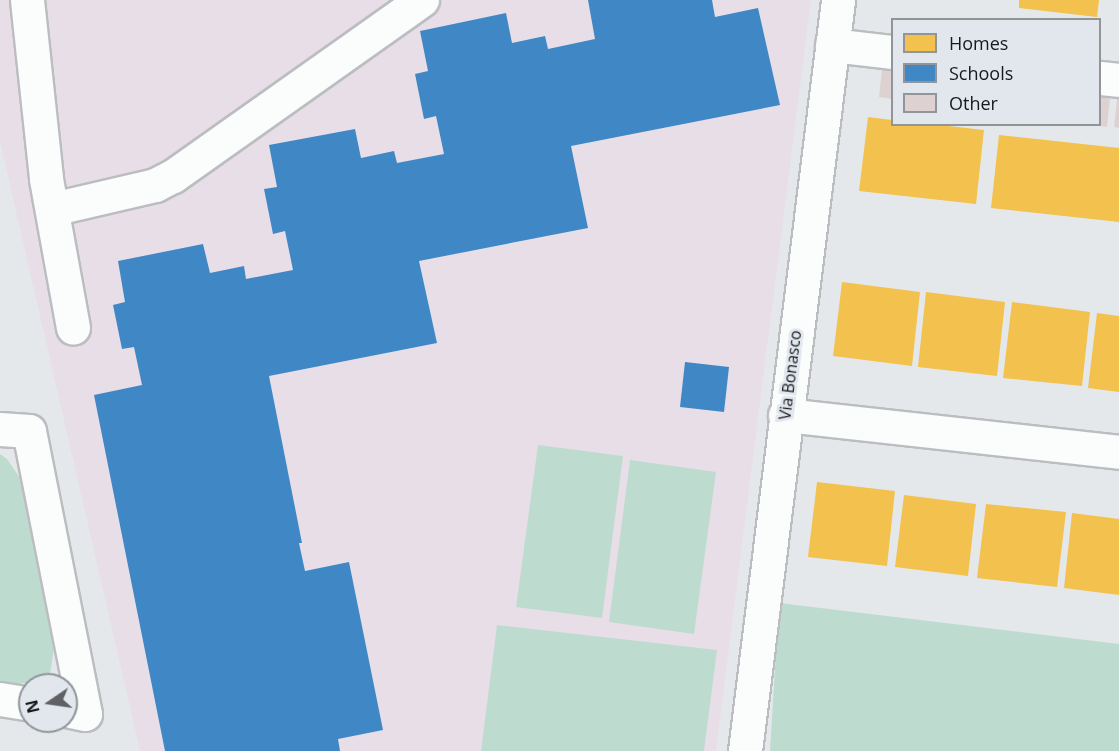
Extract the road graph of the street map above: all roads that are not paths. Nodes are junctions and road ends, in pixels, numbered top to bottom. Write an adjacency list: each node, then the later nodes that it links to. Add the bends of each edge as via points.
1 (27, 0): 8 (street)
2 (422, 0): 8 (street, via 173,176 155,185)
3 (838, 0): 4 (street, Via Bonasco)
4 (832, 45): 5 (street); 10 (street, Via Bonasco)
5 (891, 52)
6 (1101, 78): 7 (street)
7 (1119, 80)
8 (52, 209): 9 (street)
9 (73, 328)
10 (785, 415): 12 (street); 18 (street, Via Bonasco)
11 (0, 429): 13 (street, via 29,431)
12 (1119, 452)
13 (77, 673)
14 (78, 679): 17 (street, via 85,714)
15 (0, 699): 16 (street)
16 (18, 702)
17 (78, 713)
18 (745, 751)

